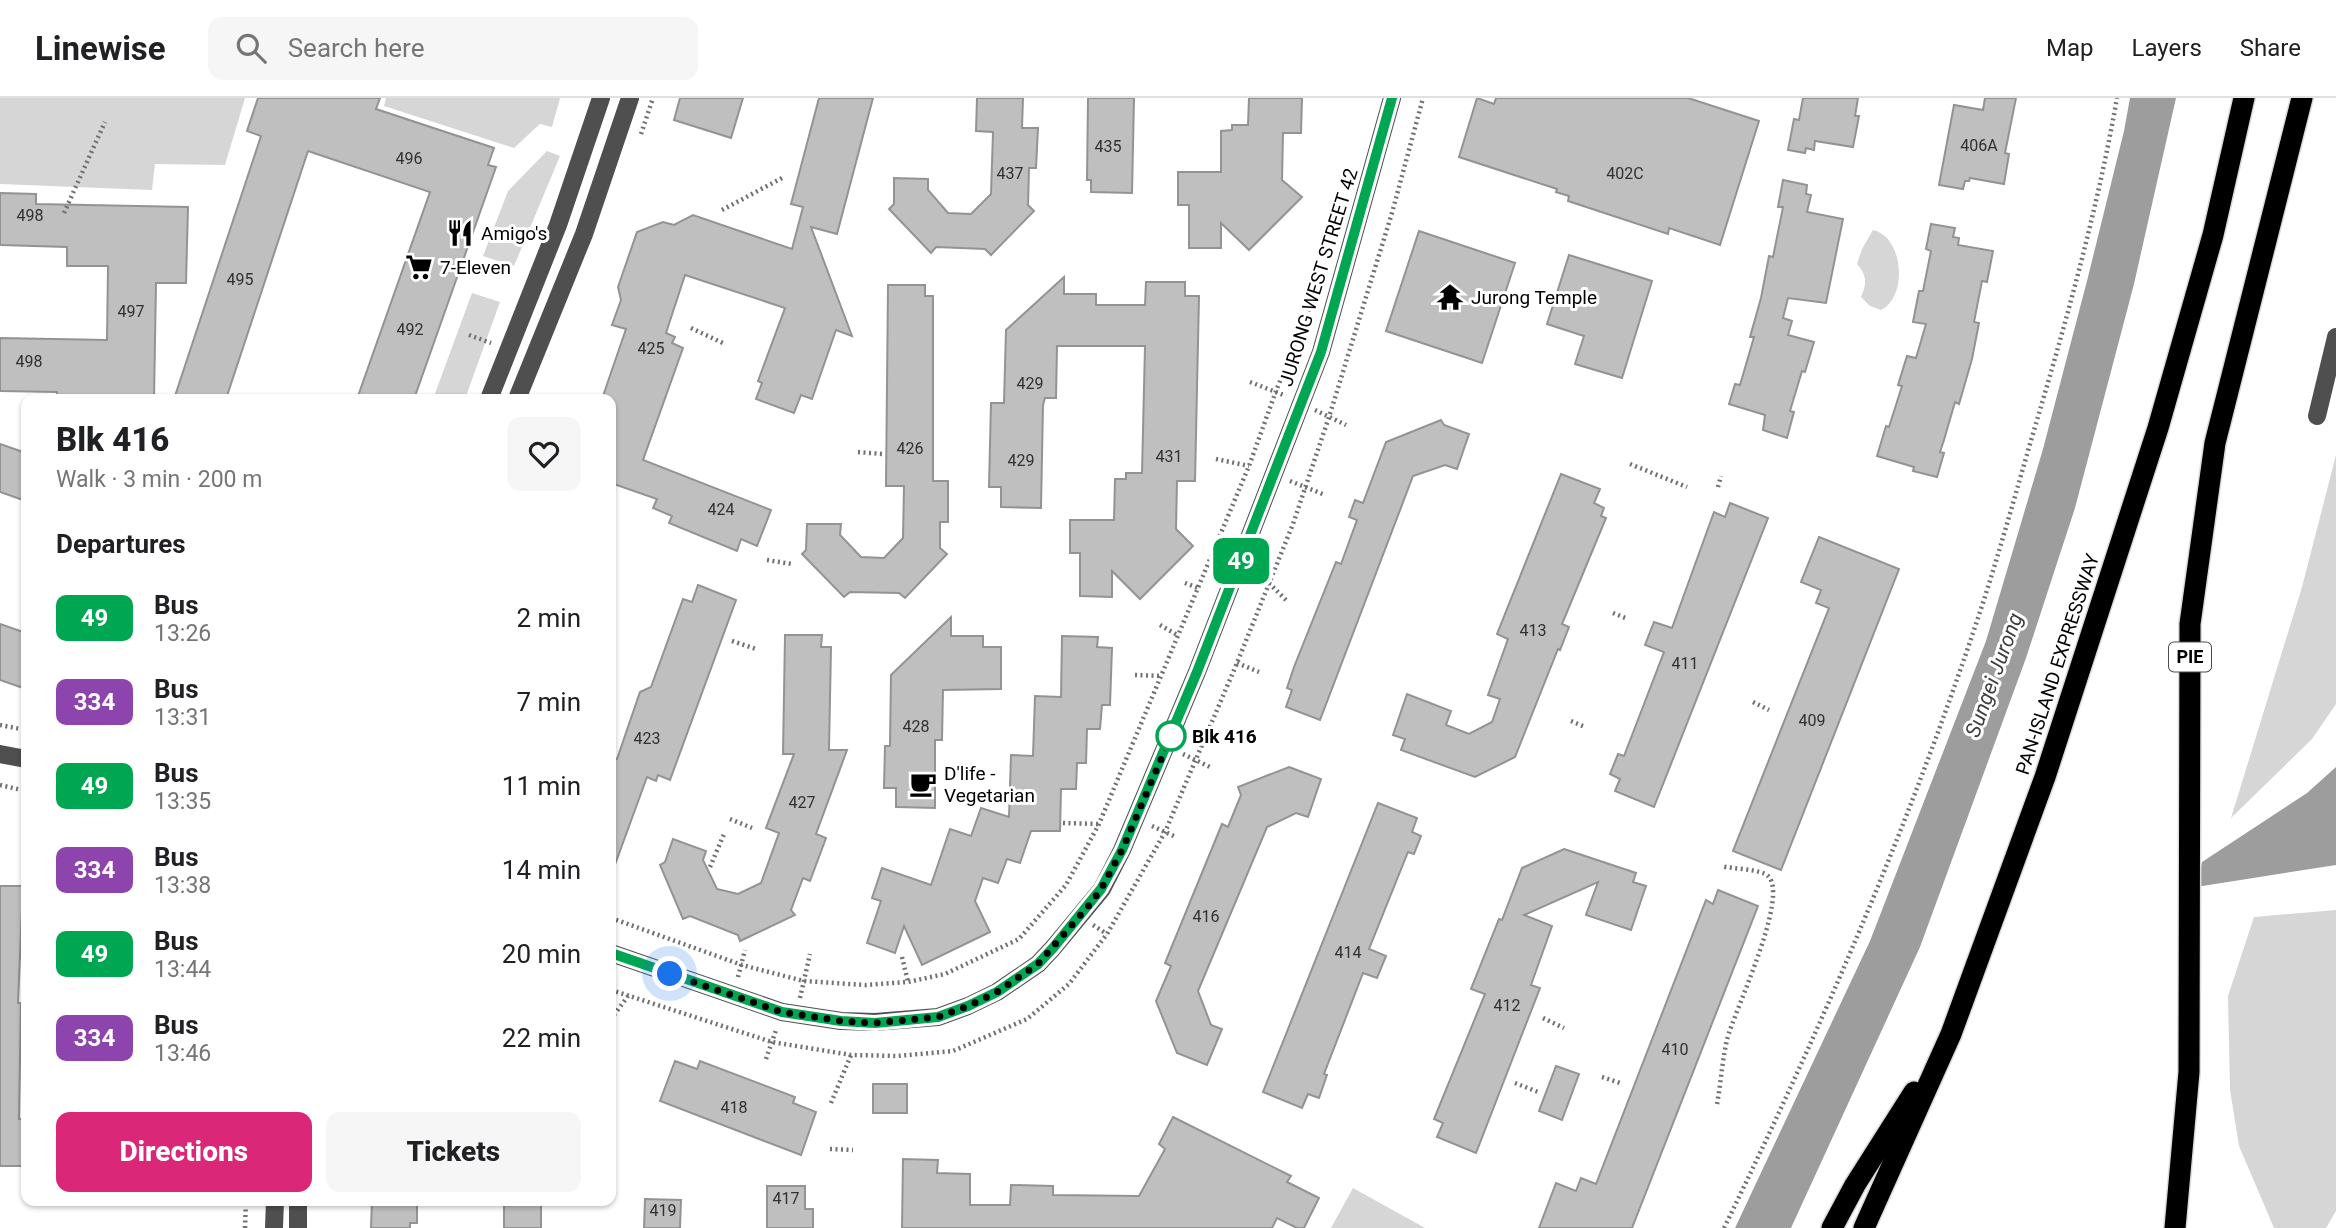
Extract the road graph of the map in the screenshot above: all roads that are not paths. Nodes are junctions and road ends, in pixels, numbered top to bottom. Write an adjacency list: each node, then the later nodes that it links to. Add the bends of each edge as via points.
1 (601, 98): 7 (street, via 558,225)
2 (630, 98): 8 (street, via 584,234)
3 (1392, 98): 12 (street, JURONG WEST STREET 42, via 1321,352 1167,746 1122,850 1081,917 1038,964 968,1006 938,1017 875,1023 782,1012)
4 (2245, 98): 13 (highway, PAN-ISLAND EXPRESSWAY, via 2213,235 2158,428 2045,777)
5 (2302, 98): 20 (highway, PIE, via 2215,443 2190,624 2189,1072)
6 (2336, 337): 9 (street)
7 (491, 394)
8 (519, 394)
9 (2317, 416)
10 (0, 754): 11 (street)
11 (21, 758)
12 (616, 955)
13 (1951, 1034): 18 (highway); 19 (highway, PAN-ISLAND EXPRESSWAY)
14 (275, 1206): 16 (street)
15 (298, 1206): 17 (street)
16 (274, 1228)
17 (298, 1228)
18 (1832, 1228)
19 (1864, 1228)
20 (2175, 1228)

